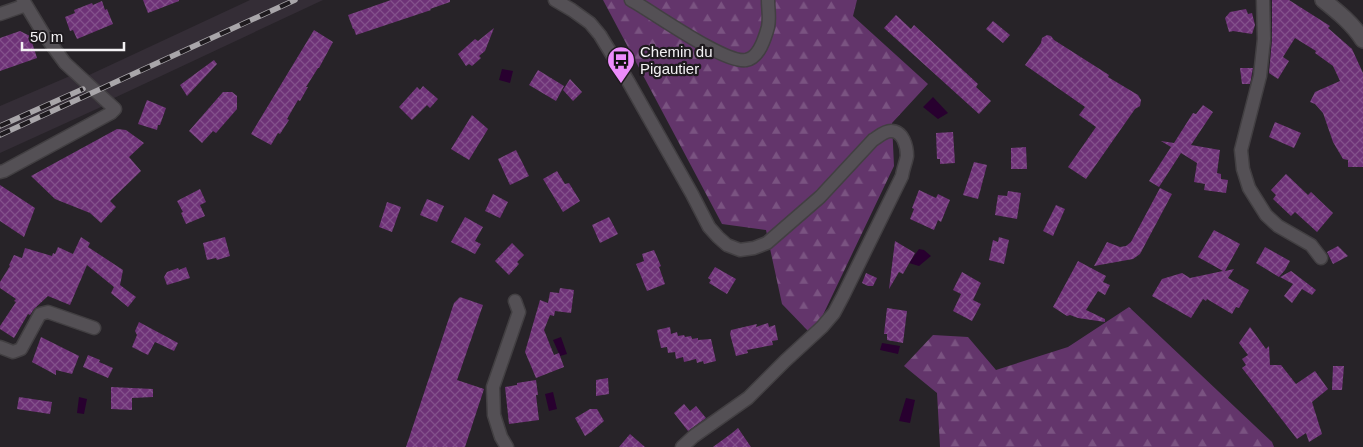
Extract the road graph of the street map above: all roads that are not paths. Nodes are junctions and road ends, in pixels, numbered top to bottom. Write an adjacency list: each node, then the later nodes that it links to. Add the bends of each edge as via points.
1 (555, 0): 15 (street, via 590,23 600,35 709,227 727,245 740,250 767,243 820,197 873,140 883,134 892,131 900,134 906,143 907,156 902,176 834,313 748,398)
2 (631, 0): 3 (street, via 729,58 746,60 755,56 763,42 768,25)
3 (768, 0)
4 (1263, 0): 10 (street, via 1264,39 1260,76 1241,150 1243,169 1249,188 1266,215 1311,245)
5 (1323, 0): 8 (street, via 1345,18)
6 (24, 3): 7 (street); 9 (street, via 66,63 115,110)
7 (0, 14)
8 (1363, 40)
9 (0, 172)
10 (1321, 258)
11 (515, 301): 14 (street, via 519,312 493,387 494,415)
12 (94, 328): 13 (street, via 48,312 40,314 21,349 13,352)
13 (0, 347)
14 (507, 447)
15 (682, 447)

